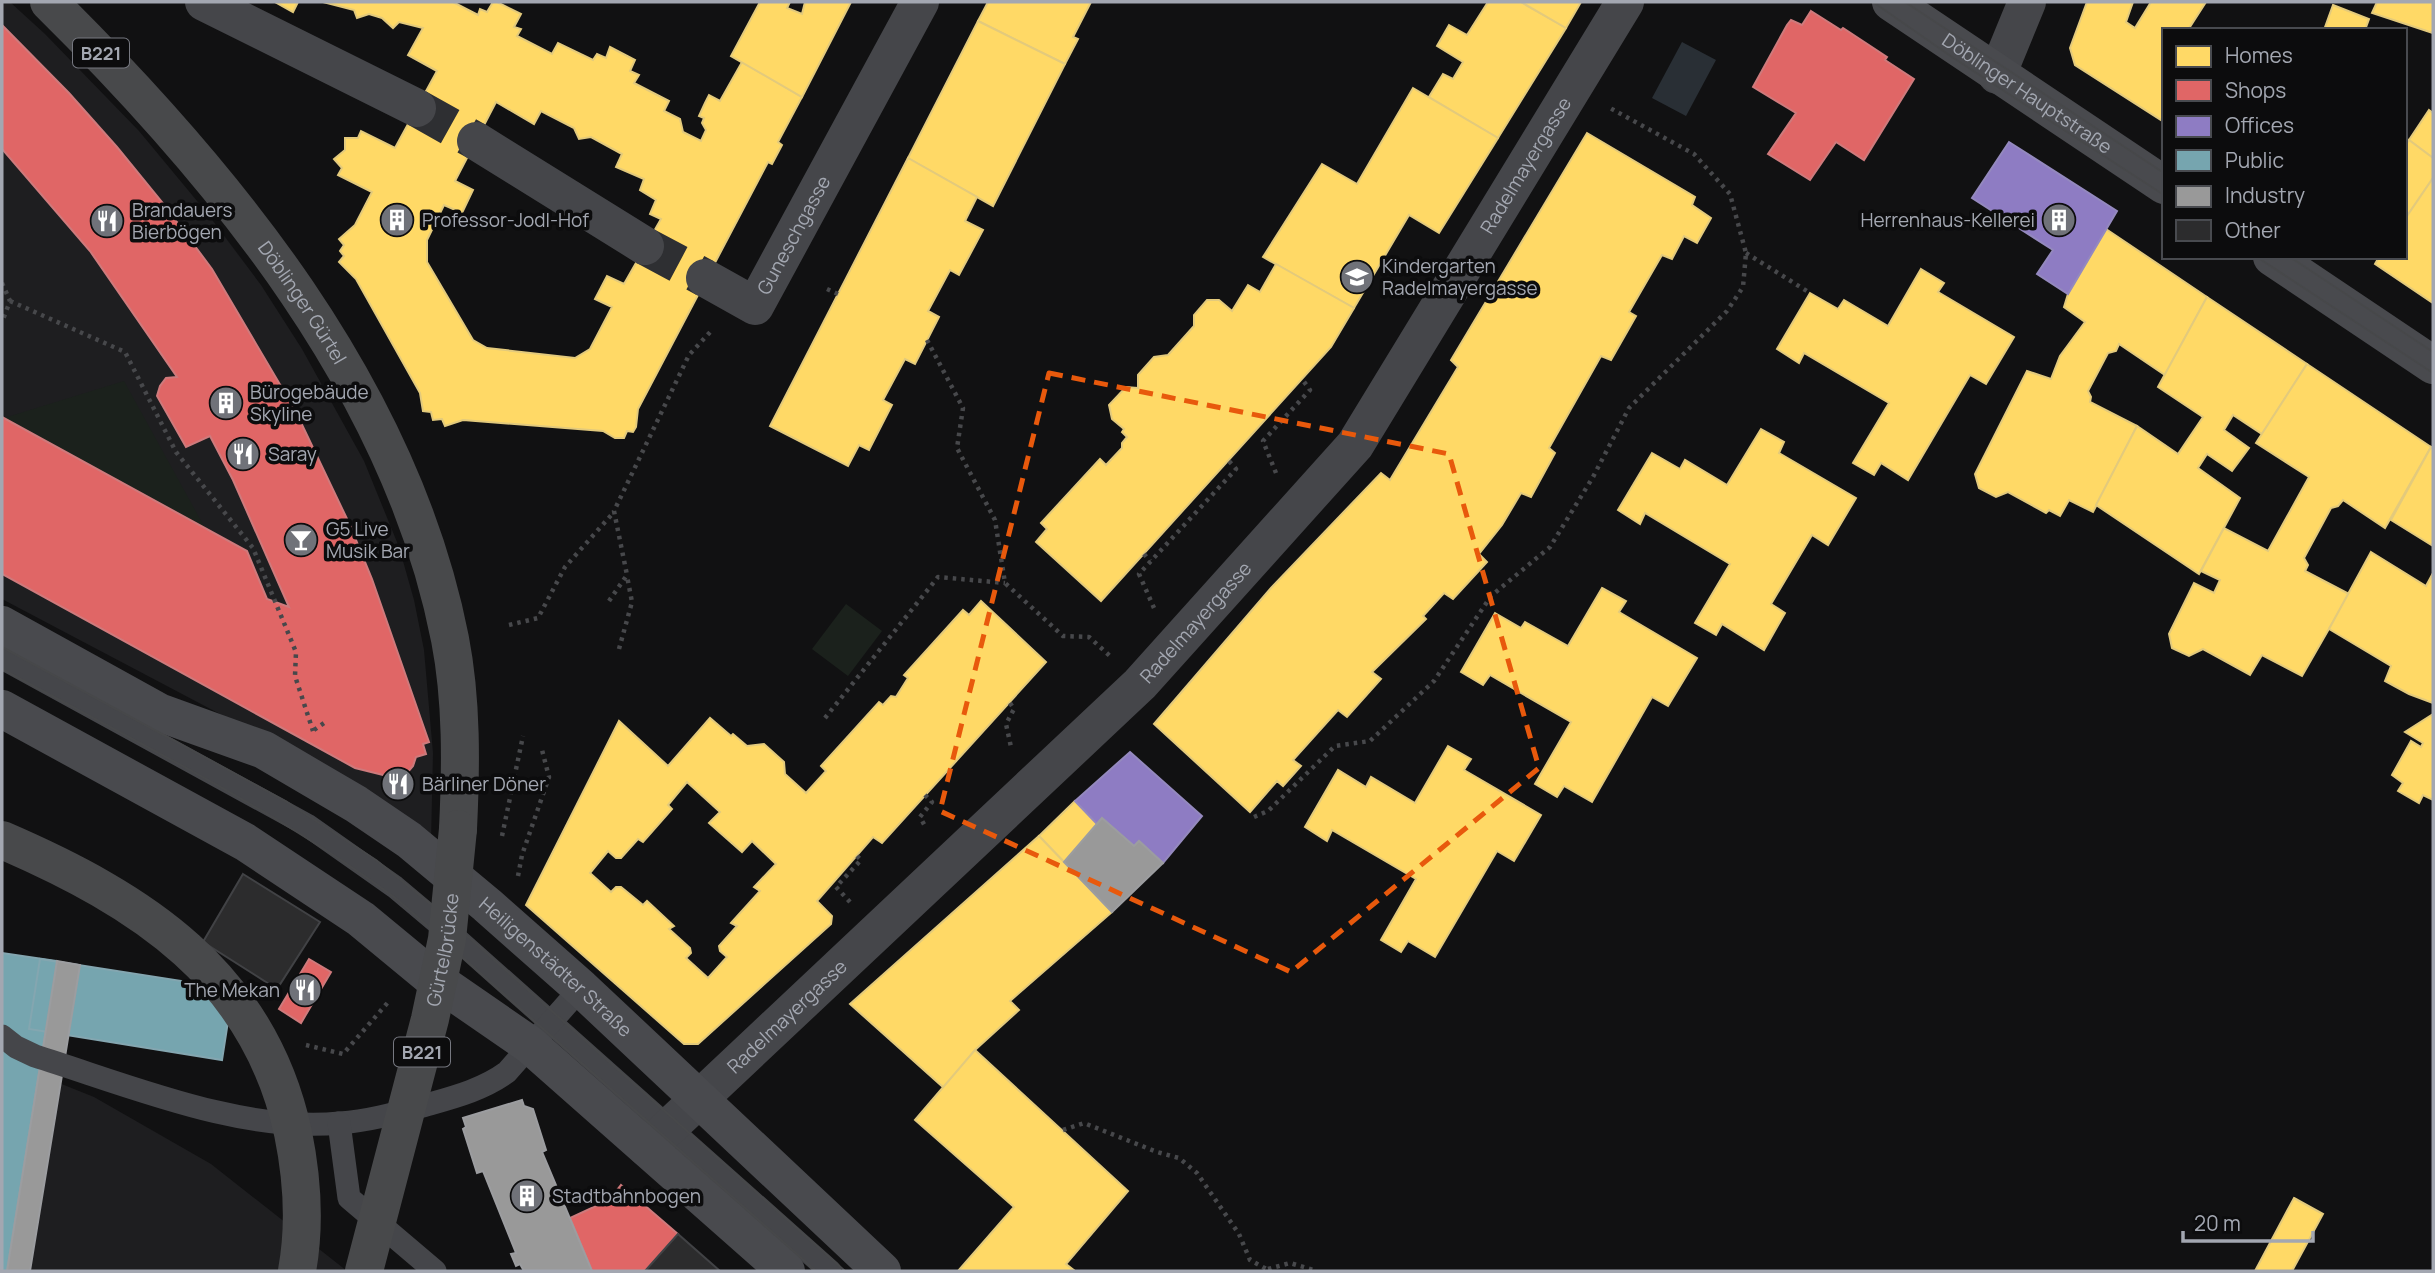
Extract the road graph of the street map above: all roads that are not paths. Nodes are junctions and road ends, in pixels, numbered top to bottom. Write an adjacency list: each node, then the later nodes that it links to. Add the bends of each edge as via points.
1 (49, 2): 18 (main road, Döblinger Gürtel / B221, via 152,106 264,244 339,360 387,450 422,538 450,639 460,743)
2 (204, 2): 8 (street)
3 (920, 2): 13 (street, Guneschgasse, via 755,306)
4 (1625, 2): 23 (street, Radelmayergasse, via 1354,444 1140,684)
5 (1891, 2): 7 (main road, Döblinger Hauptstraße)
6 (2027, 2): 7 (street)
7 (1997, 75): 10 (main road, Döblinger Hauptstraße)
8 (417, 108)
9 (476, 141): 11 (street)
10 (2162, 185)
11 (645, 246)
12 (2275, 259): 14 (main road)
13 (705, 278)
14 (2433, 365)
15 (2, 625): 20 (main road, Heiligenstädter Straße, via 161,713 264,750 356,804 448,871)
16 (2, 658): 21 (lane, via 307,825 395,887)
17 (2, 709): 21 (main road, via 245,842 362,919 430,976)
18 (458, 829): 27 (main road, Gürtelbrücke / B221, bridge, via 447,939 430,1019)
19 (2, 840): 26 (main road, bridge, via 72,872 152,921 199,959 249,1021 287,1105 297,1156 301,1200)
20 (581, 988): 21 (lane); 23 (main road, Heiligenstädter Straße)
21 (541, 1034): 24 (lane, via 493,1083 385,1116); 25 (main road)
22 (2, 1036): 24 (lane, via 35,1056 217,1113 284,1123)
23 (698, 1100): 25 (street, Radelmayergasse); 31 (main road, Heiligenstädter Straße)
24 (340, 1124): 28 (lane, via 349,1198)
25 (658, 1138): 29 (main road); 30 (lane)
26 (298, 1271)
27 (364, 1271)
28 (435, 1271)
29 (786, 1271)
30 (830, 1271)
31 (882, 1271)

